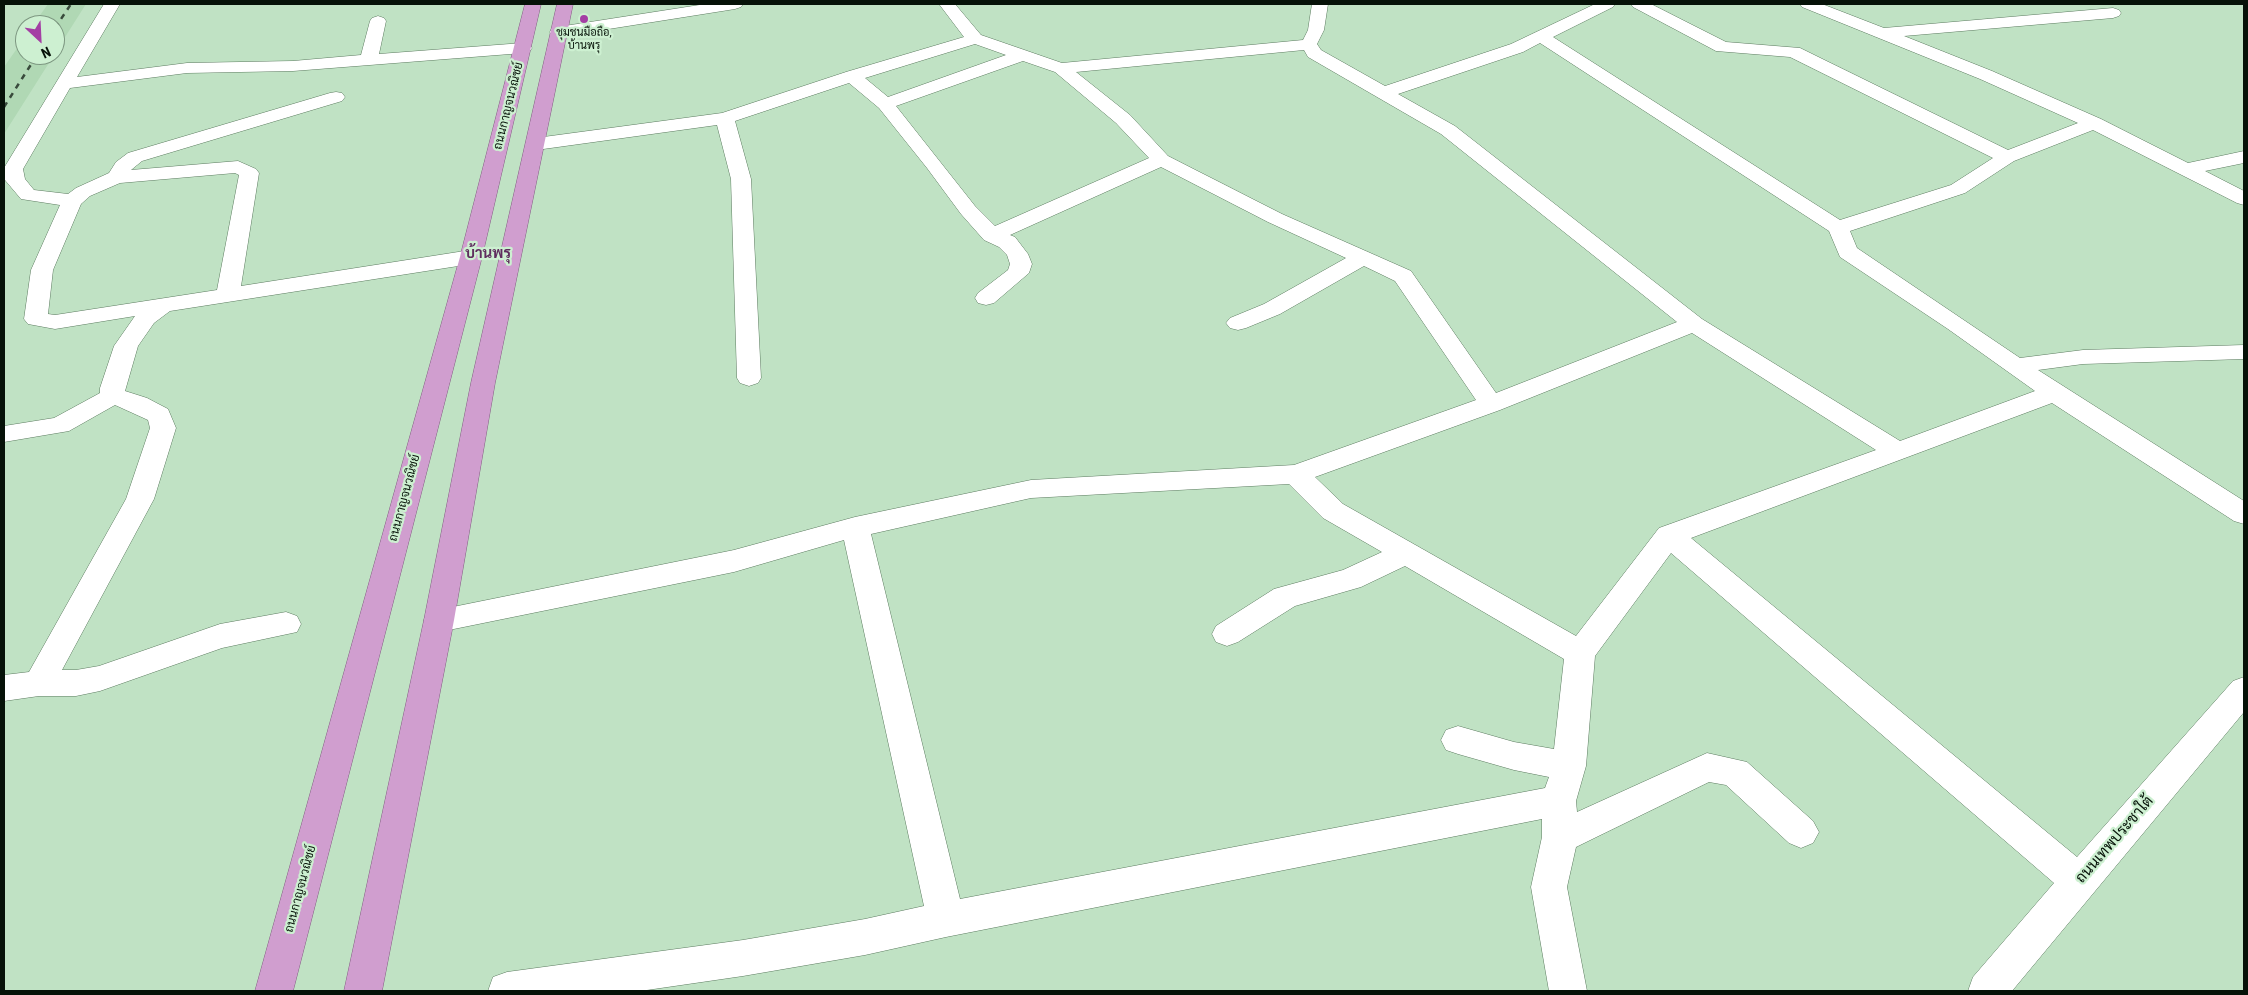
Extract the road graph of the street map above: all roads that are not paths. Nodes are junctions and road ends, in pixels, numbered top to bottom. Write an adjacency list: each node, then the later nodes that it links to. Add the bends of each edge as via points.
1 (112, 4): 24 (street)
2 (534, 4): 19 (highway, ถนนกาญจนวณิชย์)
3 (565, 4): 14 (highway)
4 (735, 4): 14 (street)
5 (947, 4): 17 (street)
6 (1320, 4): 18 (street, via 1316,30)
7 (1607, 4): 16 (street)
8 (1639, 4): 31 (street, via 1722,46 1794,52)
9 (1808, 4): 15 (street)
10 (1998, 8): 13 (street)
11 (2113, 13): 13 (street)
12 (378, 21): 21 (street)
13 (2020, 21): 15 (street)
14 (558, 32): 30 (highway)
15 (1880, 33): 29 (street)
16 (1541, 37): 25 (street); 38 (street)
17 (975, 40): 20 (street); 23 (street)
18 (1309, 44): 22 (street); 25 (street, via 1314,53)
19 (523, 48): 21 (street); 40 (highway, ถนนกาญจนวณิชย์)
20 (1020, 56): 22 (street); 27 (street)
21 (369, 60): 24 (street, via 171,70)
22 (1061, 68): 33 (street, via 1123,119)
23 (852, 76): 27 (street); 28 (street)
24 (63, 84): 37 (street, via 13,169 15,180 28,195)
25 (1385, 92): 46 (street, via 1448,130)
26 (336, 97): 35 (street, via 135,157 123,166)
27 (884, 104): 39 (street, via 968,210)
28 (725, 118): 30 (street); 49 (street, via 740,179)
29 (2094, 123): 31 (street); 34 (street)
30 (536, 144): 60 (highway, via 483,383)
31 (2007, 157): 38 (street, via 1958,189)
32 (2244, 157): 34 (street)
33 (1161, 160): 39 (street); 41 (street, via 1276,218)
34 (2187, 169): 36 (street)
35 (116, 177): 37 (street, via 83,192); 42 (street, via 238,167 249,173)
36 (2244, 199)
37 (72, 201): 44 (street, via 42,270 36,319 55,322)
38 (1838, 228): 48 (street, via 1848,252)
39 (992, 235): 43 (street, via 1007,242 1021,264 1018,273)
40 (471, 257): 42 (street); 74 (highway, ถนนกาญจนวณิชย์)
41 (1364, 257): 45 (street); 52 (street, via 1403,276)
42 (228, 294): 44 (street)
43 (986, 298)
44 (165, 304): 51 (street, via 146,318 126,346 112,388)
45 (1238, 323)
46 (1694, 324): 52 (street); 54 (street)
47 (2244, 352): 48 (street, via 2083,357)
48 (2015, 366): 50 (street)
49 (750, 378)
50 (2054, 394): 54 (street); 56 (street)
51 (113, 396): 53 (street, via 60,425); 64 (street, via 159,415 163,428 140,499)
52 (1491, 404): 55 (street)
53 (4, 434)
54 (1898, 452): 58 (street)
55 (1296, 474): 57 (street, via 1031,488); 59 (street, via 1334,511)
56 (2244, 514)
57 (855, 527): 60 (street, via 734,561); 73 (street)
58 (1669, 535): 63 (street); 72 (street)
59 (1405, 552): 62 (street, via 1351,579 1285,597); 63 (street)
60 (439, 620): 75 (highway)
61 (286, 624): 64 (street, via 220,636 100,678 76,683)
62 (1227, 634)
63 (1580, 653): 68 (street)
64 (39, 683): 65 (street)
65 (4, 688)
66 (2244, 690): 72 (street, ถนนเทพประชาใต้)
67 (1458, 740): 68 (street, via 1514,756)
68 (1569, 766): 69 (street)
69 (1560, 801): 71 (street); 73 (street, via 1406,818)
70 (1801, 832): 71 (street, via 1735,772 1707,767)
71 (1560, 837): 77 (street, via 1549,887)
72 (2079, 881): 78 (street, ถนนเทพประชาใต้)
73 (946, 919): 76 (street, via 743,958)
74 (274, 991)
75 (363, 991)
76 (507, 991)
77 (1568, 991)
78 (1987, 991)

